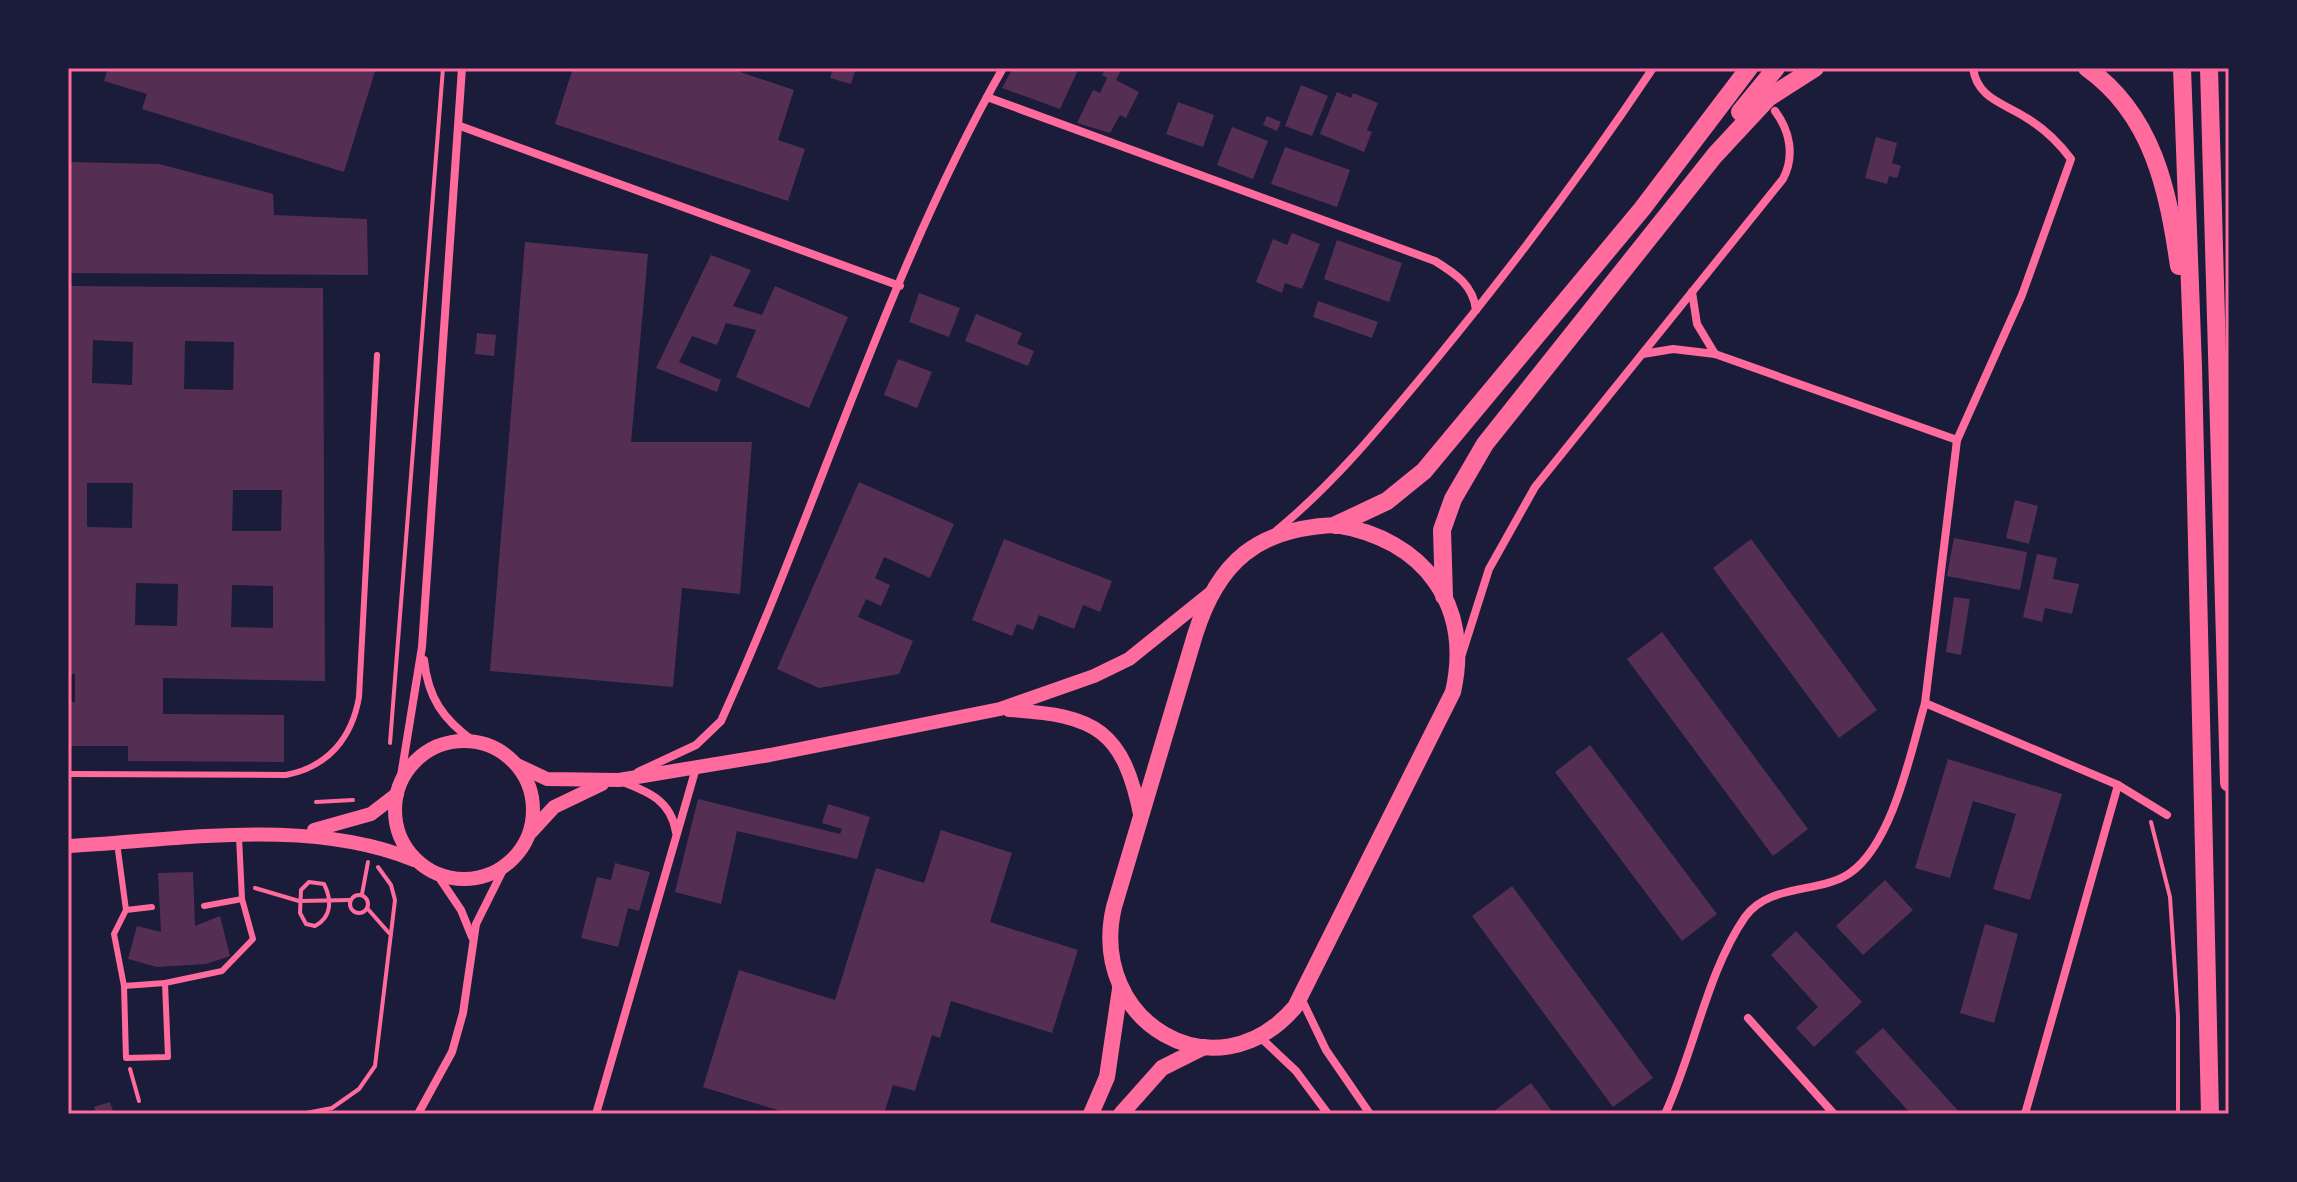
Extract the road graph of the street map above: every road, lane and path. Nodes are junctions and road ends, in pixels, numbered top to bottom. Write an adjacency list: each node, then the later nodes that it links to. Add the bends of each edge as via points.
1 (443, 68): 35 (path)
2 (462, 68): 14 (street)
3 (1003, 68): 12 (street)
4 (1653, 68): 18 (street, via 1577,181)
5 (1749, 68): 24 (highway, via 1613,245 1424,471 1387,501)
6 (1776, 68): 15 (highway, via 1741,110)
7 (1815, 68): 15 (highway, via 1768,98)
8 (1973, 68): 23 (street, via 1989,98 2026,117 2071,159 2022,295)
9 (2087, 68): 22 (highway, via 2126,103 2155,154 2169,203)
10 (2182, 68): 22 (highway)
11 (2209, 68): 27 (highway)
12 (987, 97): 16 (street); 18 (street, via 1435,261 1465,283)
13 (1775, 111): 17 (street, via 1788,138 1786,173)
14 (460, 126): 16 (street); 30 (street)
15 (1715, 155): 29 (highway, via 1473,462 1442,530)
16 (900, 286): 39 (street, via 721,721 696,745)
17 (1692, 292): 19 (street); 20 (street, via 1697,324)
18 (1476, 310): 25 (street, via 1351,463)
19 (1643, 354): 20 (street, via 1667,349); 31 (street, via 1541,479 1512,524 1480,594)
20 (1715, 354): 23 (street)
21 (377, 355): 38 (lane, via 359,697 345,738 316,766 286,775)
22 (2193, 367): 89 (highway)
23 (1957, 440): 32 (street)
24 (1336, 525): 25 (main road); 29 (main road, via 1370,532 1406,551)
25 (1267, 537): 28 (main road, via 1235,561)
26 (2229, 540): 27 (highway)
27 (2223, 571): 40 (highway)
28 (1211, 593): 33 (street, via 1129,659); 47 (main road)
29 (1444, 596): 31 (main road, via 1456,631)
30 (422, 647): 34 (street, via 433,699); 42 (street)
31 (1457, 674): 72 (main road, via 1440,724)
32 (1925, 703): 41 (street); 85 (street, via 1893,806 1870,854 1849,874 1775,895 1747,914 1729,946)
33 (1000, 709): 37 (street); 47 (street, via 1070,716 1105,736 1126,766)
34 (473, 741): 36 (street, via 500,750); 42 (street, via 433,747 414,762)
35 (390, 746)
36 (517, 765): 39 (street, via 547,779); 49 (street, via 532,793)
37 (696, 767): 39 (street); 51 (street)
38 (68, 774)
39 (616, 780): 49 (street, via 569,797); 51 (street, via 662,801)
40 (2229, 783)
41 (2118, 785): 43 (street); 87 (street)
42 (398, 788): 48 (street, via 371,814); 54 (street, via 398,831)
43 (2140, 798): 46 (street); 88 (path, via 2170,897)
44 (366, 799): 45 (path)
45 (316, 802)
46 (2167, 815)
47 (1141, 819): 71 (main road, via 1110,922 1109,951)
48 (294, 834): 50 (street); 54 (street, via 357,841)
49 (529, 834): 55 (street)
50 (239, 837): 52 (street); 57 (lane)
51 (677, 837): 80 (street)
52 (117, 843): 53 (street); 66 (lane)
53 (68, 846)
54 (418, 862): 56 (street)
55 (505, 866): 56 (street, via 466,879); 68 (street)
56 (436, 873): 68 (street)
57 (242, 883): 59 (lane); 61 (path)
58 (362, 894): 60 (path); 65 (path); 67 (path, via 368,859 391,885 395,900)
59 (242, 899): 63 (lane); 69 (lane, via 253,939 222,971)
60 (350, 900): 62 (path); 65 (path, via 353,912)
61 (299, 901): 62 (path); 62 (path, via 309,882 324,884); 62 (path, via 306,924 315,926 325,921)
62 (329, 903)
63 (204, 906)
64 (152, 907): 66 (lane)
65 (367, 908): 67 (path)
66 (126, 910): 70 (lane, via 114,934)
67 (389, 933): 78 (path, via 375,1066 359,1089 332,1108)
68 (472, 938): 79 (street, via 463,1013 452,1052)
69 (165, 983): 70 (lane); 76 (lane, via 168,1057)
70 (124, 986): 76 (lane)
71 (1120, 989): 75 (main road, via 1148,1024 1171,1038); 81 (main road, via 1107,1077)
72 (1301, 998): 74 (main road); 84 (street, via 1326,1050)
73 (1748, 1018): 86 (street)
74 (1260, 1037): 75 (main road); 83 (street, via 1296,1071)
75 (1204, 1047): 82 (main road, via 1162,1068)
76 (126, 1058): 77 (path)
77 (139, 1101)
78 (301, 1114)
79 (418, 1114)
80 (596, 1114)
81 (1091, 1114)
82 (1121, 1114)
83 (1328, 1114)
84 (1370, 1114)
85 (1665, 1114)
86 (1834, 1114)
87 (2025, 1114)
88 (2178, 1114)
89 (2210, 1114)

